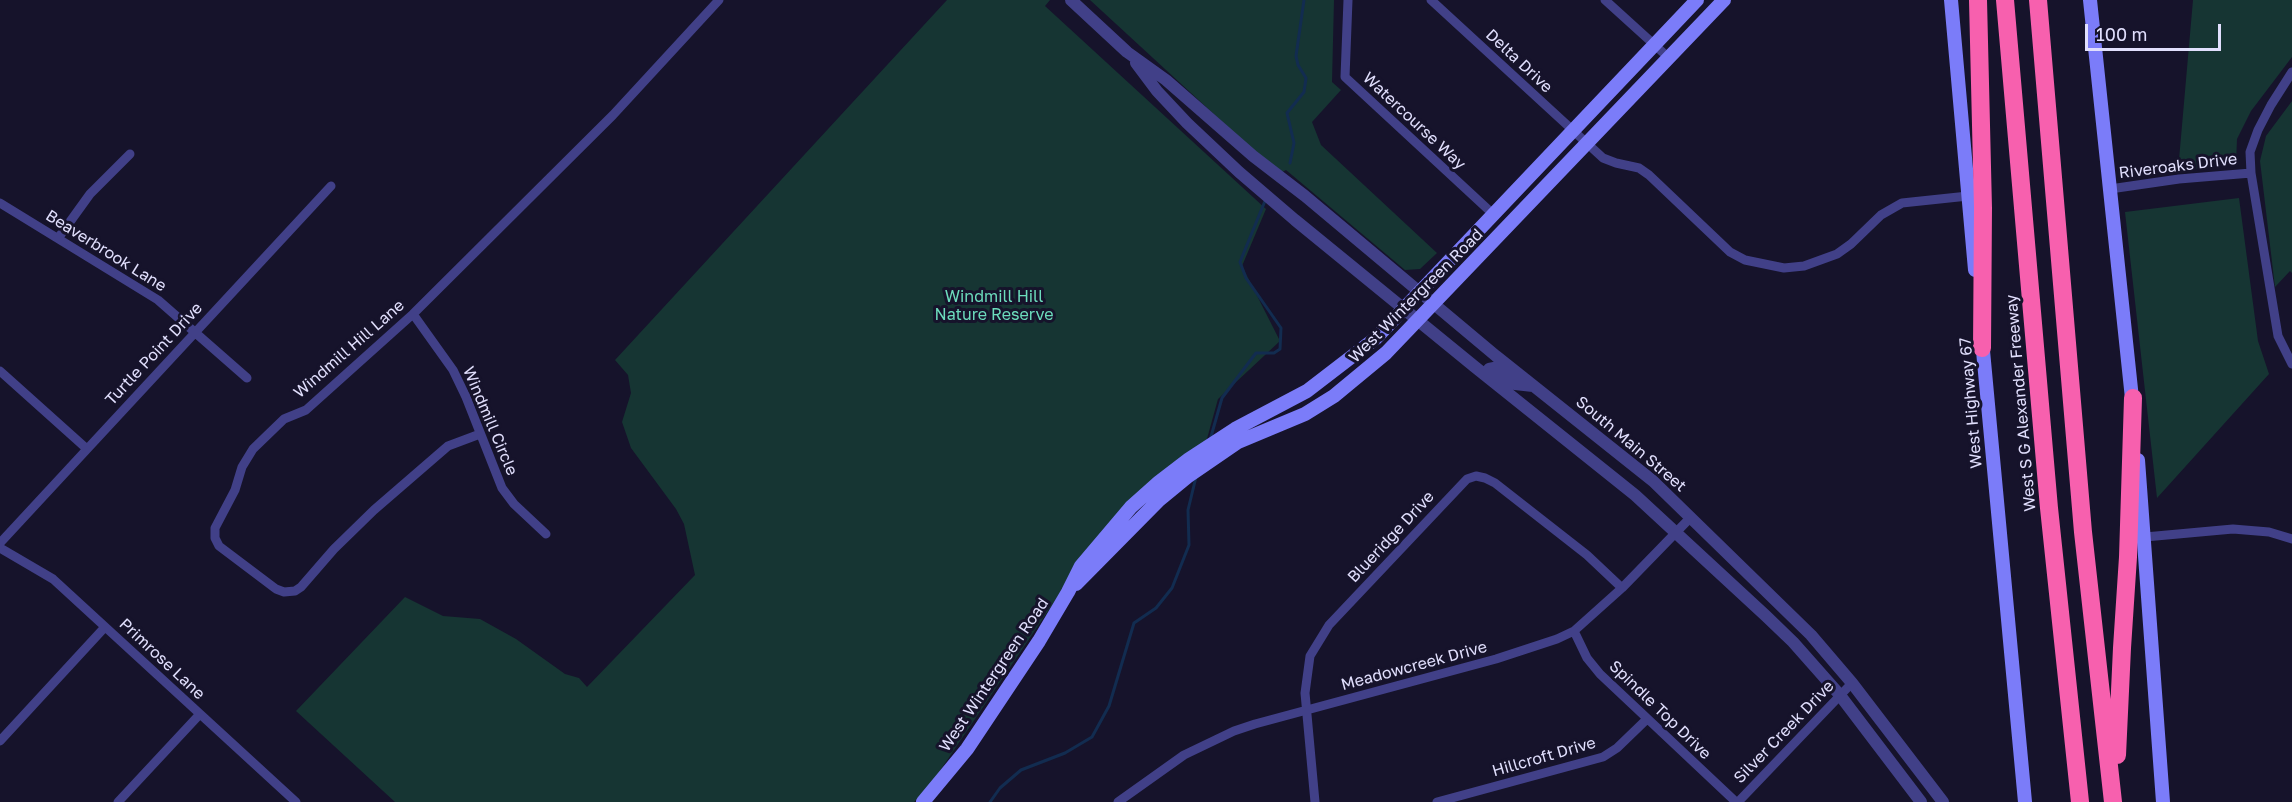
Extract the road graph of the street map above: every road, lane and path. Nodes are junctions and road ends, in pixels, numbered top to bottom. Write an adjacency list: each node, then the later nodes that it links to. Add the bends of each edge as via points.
1 (719, 0): 32 (street, Windmill Hill Lane, via 613,115)
2 (1071, 0): 14 (street)
3 (1348, 0): 27 (street, Watercourse Way, via 1345,77)
4 (1431, 0): 17 (street, Delta Drive)
5 (1605, 0): 13 (street)
6 (1697, 0): 13 (main road, West Wintergreen Road)
7 (1724, 0): 15 (main road, West Wintergreen Road)
8 (1951, 0): 25 (main road, West Highway 67)
9 (1978, 0): 35 (highway)
10 (2005, 0): 75 (highway, West S G Alexander Freeway, via 2049,508)
11 (2038, 0): 76 (highway, via 2083,532)
12 (2090, 0): 24 (main road)
13 (1654, 45): 15 (street); 17 (main road, West Wintergreen Road)
14 (1127, 52): 20 (street, South Main Street, via 1166,80); 21 (street, via 1157,91)
15 (1669, 58): 18 (main road, West Wintergreen Road)
16 (2292, 72): 22 (street, via 2258,130 2250,152)
17 (1572, 131): 18 (street, Delta Drive); 27 (main road, West Wintergreen Road)
18 (1587, 144): 25 (street, Delta Drive, via 1603,158 1639,168 1649,175 1734,256 1784,268 1837,255 1881,215 1902,203); 30 (main road, West Wintergreen Road)
19 (130, 154): 28 (street, via 90,194)
20 (1253, 156): 21 (street); 29 (street, South Main Street)
21 (1239, 172): 31 (street)
22 (2251, 172): 24 (street, Riveroaks Drive); 36 (street, via 2278,336)
23 (331, 186): 34 (street, Turtle Point Drive)
24 (2110, 189): 41 (main road)
25 (1968, 196): 35 (main road, West Highway 67)
26 (0, 203): 28 (street, Beaverbrook Lane)
27 (1493, 214): 29 (main road, West Wintergreen Road)
28 (59, 237): 34 (street, Beaverbrook Lane, via 158,300)
29 (1420, 291): 30 (street, South Main Street); 31 (main road, West Wintergreen Road)
30 (1435, 304): 33 (main road, West Wintergreen Road); 40 (street, South Main Street)
31 (1404, 308): 33 (street); 54 (main road, West Wintergreen Road, via 1343,365 1286,404 1238,428 1180,465 1131,507 1081,566)
32 (413, 314): 43 (street, Windmill Circle, via 453,370); 43 (street, Windmill Hill Lane, via 306,410 284,419 253,449 215,528 219,546 276,589 295,591 374,510 448,446)
33 (1419, 320): 38 (street); 54 (main road, West Wintergreen Road, via 1334,396 1305,414 1238,442 1187,477)
34 (196, 332): 39 (street, Beaverbrook Lane); 45 (street, Turtle Point Drive)
35 (1982, 348): 74 (main road, West Highway 67)
36 (2292, 364)
37 (0, 371): 45 (street)
38 (1485, 375): 40 (street, via 1494,368 1515,384); 44 (street)
39 (247, 378)
40 (1533, 386): 42 (street, South Main Street)
41 (2133, 398): 49 (main road); 76 (highway)
42 (1578, 421): 44 (street); 46 (street, South Main Street)
43 (480, 434): 48 (street, Windmill Circle, via 502,488)
44 (1563, 437): 47 (street)
45 (87, 449): 51 (street, Turtle Point Drive)
46 (1691, 517): 47 (street, Meadowcreek Drive); 55 (street, South Main Street)
47 (1676, 533): 53 (street, Meadowcreek Drive); 56 (street)
48 (546, 534)
49 (2145, 537): 50 (street, via 2233,529 2269,532); 77 (main road)
50 (2292, 539)
51 (0, 543)
52 (0, 548): 57 (street, Primrose Lane, via 53,579)
53 (1622, 588): 58 (street, Meadowcreek Drive); 61 (street, Blueridge Drive, via 1587,555 1495,483 1476,476 1467,479 1317,642 1307,674)
54 (1068, 592): 67 (main road, West Wintergreen Road, via 967,749)
55 (1778, 604): 56 (street); 59 (street, South Main Street)
56 (1766, 616): 60 (street)
57 (105, 627): 62 (street, Primrose Lane); 64 (street)
58 (1574, 631): 61 (street, Meadowcreek Drive, via 1536,647); 63 (street, Spindle Top Drive, via 1593,667)
59 (1852, 683): 60 (street, Silver Creek Drive); 73 (street, South Main Street)
60 (1839, 694): 71 (street, Silver Creek Drive); 72 (street)
61 (1306, 711): 68 (street, Meadowcreek Drive, via 1255,724 1211,742 1175,761); 69 (street, Blueridge Drive)
62 (200, 714): 65 (street); 66 (street, Primrose Lane)
63 (1647, 719): 70 (street, Hillcroft Drive, via 1603,757); 71 (street, Spindle Top Drive)
64 (0, 741)
65 (118, 802)
66 (295, 802)
67 (923, 802)
68 (1118, 802)
69 (1315, 802)
70 (1437, 802)
71 (1737, 802)
72 (1920, 802)
73 (1943, 802)
74 (2025, 802)
75 (2080, 802)
76 (2114, 802)
77 (2163, 802)

